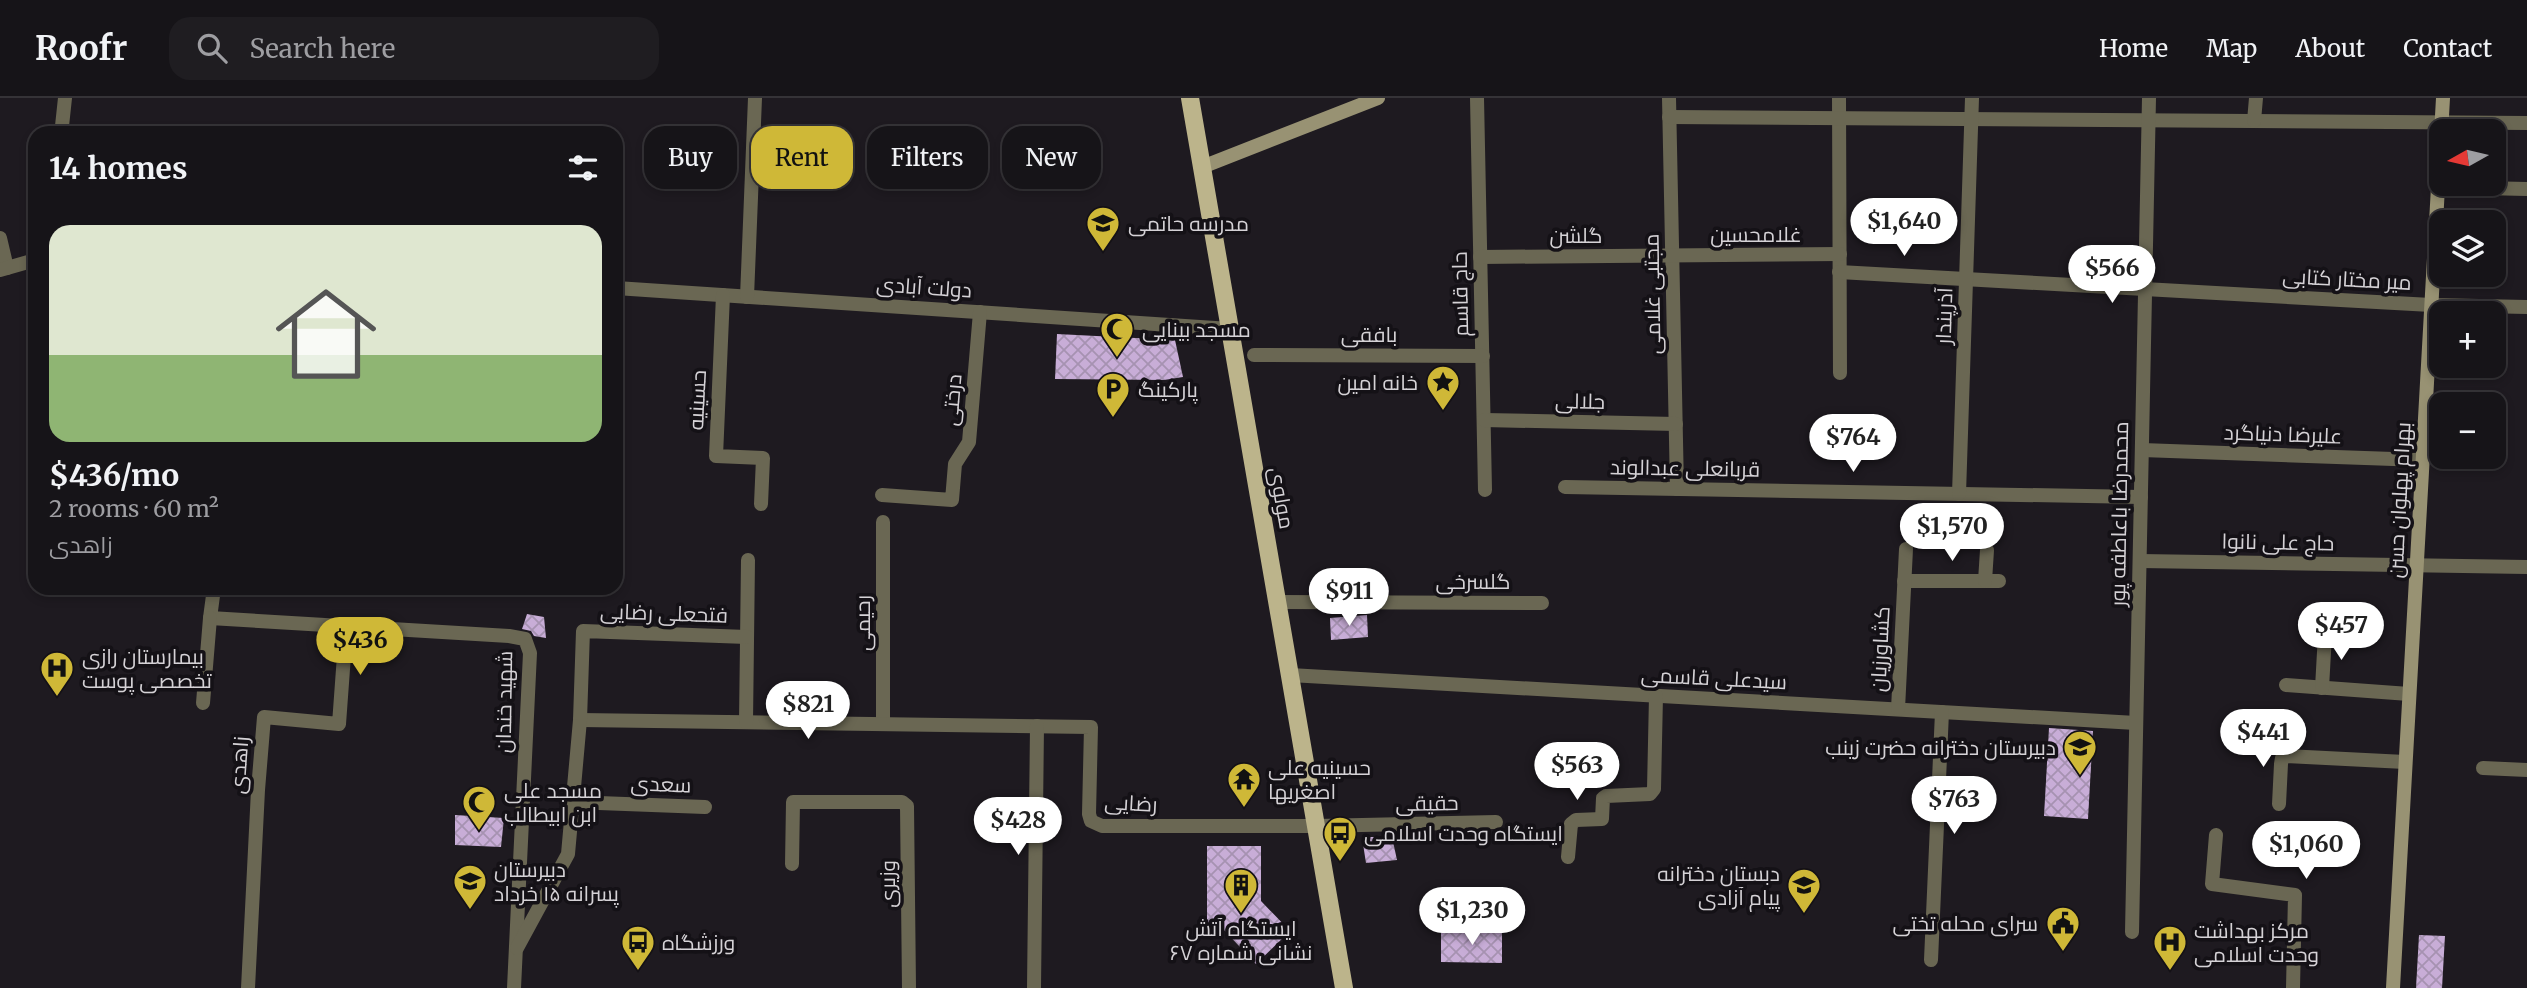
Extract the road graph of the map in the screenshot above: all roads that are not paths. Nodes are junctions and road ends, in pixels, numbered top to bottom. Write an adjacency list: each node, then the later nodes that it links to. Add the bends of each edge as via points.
1 (65, 98): 21 (street)
2 (755, 98): 37 (street)
3 (1190, 98): 22 (main road, مولوی)
4 (1378, 98): 22 (street)
5 (1477, 98): 29 (street, حاج قاسم)
6 (1668, 98): 12 (street, مجتبی غلامی)
7 (1839, 98): 13 (street)
8 (1972, 98): 14 (street, آذرپندار)
9 (2148, 98): 16 (street, محمدرضا باعاطفه پور)
10 (2256, 98): 17 (street)
11 (2443, 98): 15 (street, بهرام پهلوان حسن)
12 (1669, 117): 13 (street); 28 (street, مجتبی غلامی)
13 (1839, 118): 14 (street); 27 (street)
14 (1972, 119): 16 (street); 33 (street, آذرپندار)
15 (2442, 119)
16 (2148, 120): 17 (street); 35 (street, محمدرضا باعاطفه پور)
17 (2254, 121): 18 (street)
18 (2429, 122)
19 (2506, 123): 20 (street)
20 (2527, 123)
21 (62, 126)
22 (1202, 167): 43 (main road, مولوی)
23 (2506, 189): 24 (street)
24 (2527, 189)
25 (2437, 196): 38 (street, بهرام پهلوان حسن)
26 (0, 238): 31 (street)
27 (1840, 254): 28 (street, غلامحسین); 32 (street)
28 (1672, 256): 29 (street, گلشن); 49 (street, مجتبی غلامی)
29 (1480, 257): 46 (street, حاج قاسم)
30 (28, 262): 31 (street)
31 (4, 269)
32 (1839, 272): 33 (street, میر مختار کتابی); 47 (street)
33 (1966, 279): 35 (street, میر مختار کتابی); 55 (street, آذرپندار)
34 (623, 288): 36 (street, دولت آبادی)
35 (2145, 289): 39 (street, میر مختار کتابی); 50 (street, محمدرضا باعاطفه پور)
36 (723, 295): 37 (street, دولت آبادی); 58 (street, حسینیه, via 716,456 763,458)
37 (747, 297): 42 (street, دولت آبادی)
38 (2431, 301)
39 (2429, 305)
40 (2506, 307): 41 (street, میر مختار کتابی)
41 (2527, 307)
42 (980, 312): 43 (street, دولت آبادی); 56 (street, درختی, via 969,442 955,464 951,500)
43 (1230, 329): 68 (main road, مولوی)
44 (2429, 339): 51 (street, بهرام پهلوان حسن)
45 (1254, 355): 46 (street, بافقی)
46 (1483, 356): 48 (street, حاج قاسم)
47 (1840, 373)
48 (1484, 420): 49 (street, جلالی); 54 (street, حاج قاسم)
49 (1676, 424): 53 (street, مجتبی غلامی)
50 (2142, 450): 51 (street, علیرضا دنیاگرد); 57 (street, محمدرضا باعاطفه پور)
51 (2422, 460): 64 (street, بهرام پهلوان حسن)
52 (1565, 487): 53 (street, قربانعلی عبدالوند)
53 (1677, 489): 55 (street, قربانعلی عبدالوند)
54 (1485, 490)
55 (1959, 494): 57 (street, قربانعلی عبدالوند)
56 (882, 495)
57 (2141, 497): 63 (street, محمدرضا باعاطفه پور)
58 (761, 504)
59 (883, 522): 85 (street, رحیمی)
60 (1906, 549): 66 (street, کشاورزیان)
61 (1987, 550): 66 (street, via 1992,581)
62 (748, 560): 73 (street)
63 (2140, 561): 64 (street, حاج علی نانوا); 84 (street, محمدرضا باعاطفه پور)
64 (2416, 565): 65 (street, حاج علی نانوا); 77 (street, بهرام پهلوان حسن)
65 (2527, 567)
66 (1904, 581): 80 (street, کشاورزیان)
67 (213, 595): 70 (street)
68 (1278, 602): 69 (street, گلسرخی); 74 (main road, مولوی)
69 (1542, 603)
70 (210, 618): 71 (street, شهید خندان); 79 (street)
71 (346, 628): 99 (street, شهید خندان, via 509,636 529,644); 102 (street, زاهدی, via 339,724 264,717)
72 (2325, 634): 76 (street)
73 (747, 637): 82 (street, فتحعلی رضایی, via 583,631); 83 (street, فتحعلی رضایی)
74 (1290, 675): 78 (street, سیدعلی قاسمی); 94 (main road, مولوی)
75 (2286, 685): 76 (street)
76 (2322, 688): 77 (street)
77 (2409, 694): 87 (street, بهرام پهلوان حسن)
78 (1656, 696): 80 (street, سیدعلی قاسمی); 96 (street, via 1654,789 1650,794 1606,796 1602,819 1571,824)
79 (204, 703)
80 (1898, 709): 81 (street, سیدعلی قاسمی)
81 (1942, 712): 84 (street, سیدعلی قاسمی); 100 (street)
82 (580, 720): 83 (street); 90 (street, فتحعلی رضایی)
83 (746, 722): 85 (street)
84 (2136, 723): 98 (street, محمدرضا باعاطفه پور)
85 (883, 724): 86 (street)
86 (1037, 726): 94 (street, رضایی, via 1091,727 1089,814 1097,825); 104 (street)
87 (2406, 762): 91 (street, via 2286,756 2281,764); 107 (street, بهرام پهلوان حسن)
88 (2483, 768): 89 (street)
89 (2527, 770)
90 (572, 802): 92 (street, سعدی); 99 (street, فتحعلی رضایی, via 568,854)
91 (2279, 804)
92 (705, 807)
93 (1496, 822): 94 (street, حقیقی)
94 (1317, 826): 105 (main road, مولوی)
95 (2216, 835): 106 (street, via 2212,884 2295,895)
96 (1568, 857)
97 (792, 864): 103 (street, وزیری, via 793,802 902,802 907,806)
98 (2132, 932)
99 (514, 952): 101 (street, شهید خندان)
100 (1931, 960)
101 (514, 987)
102 (248, 988)
103 (909, 988)
104 (1034, 988)
105 (1344, 988)
106 (2293, 988)
107 (2393, 988)

